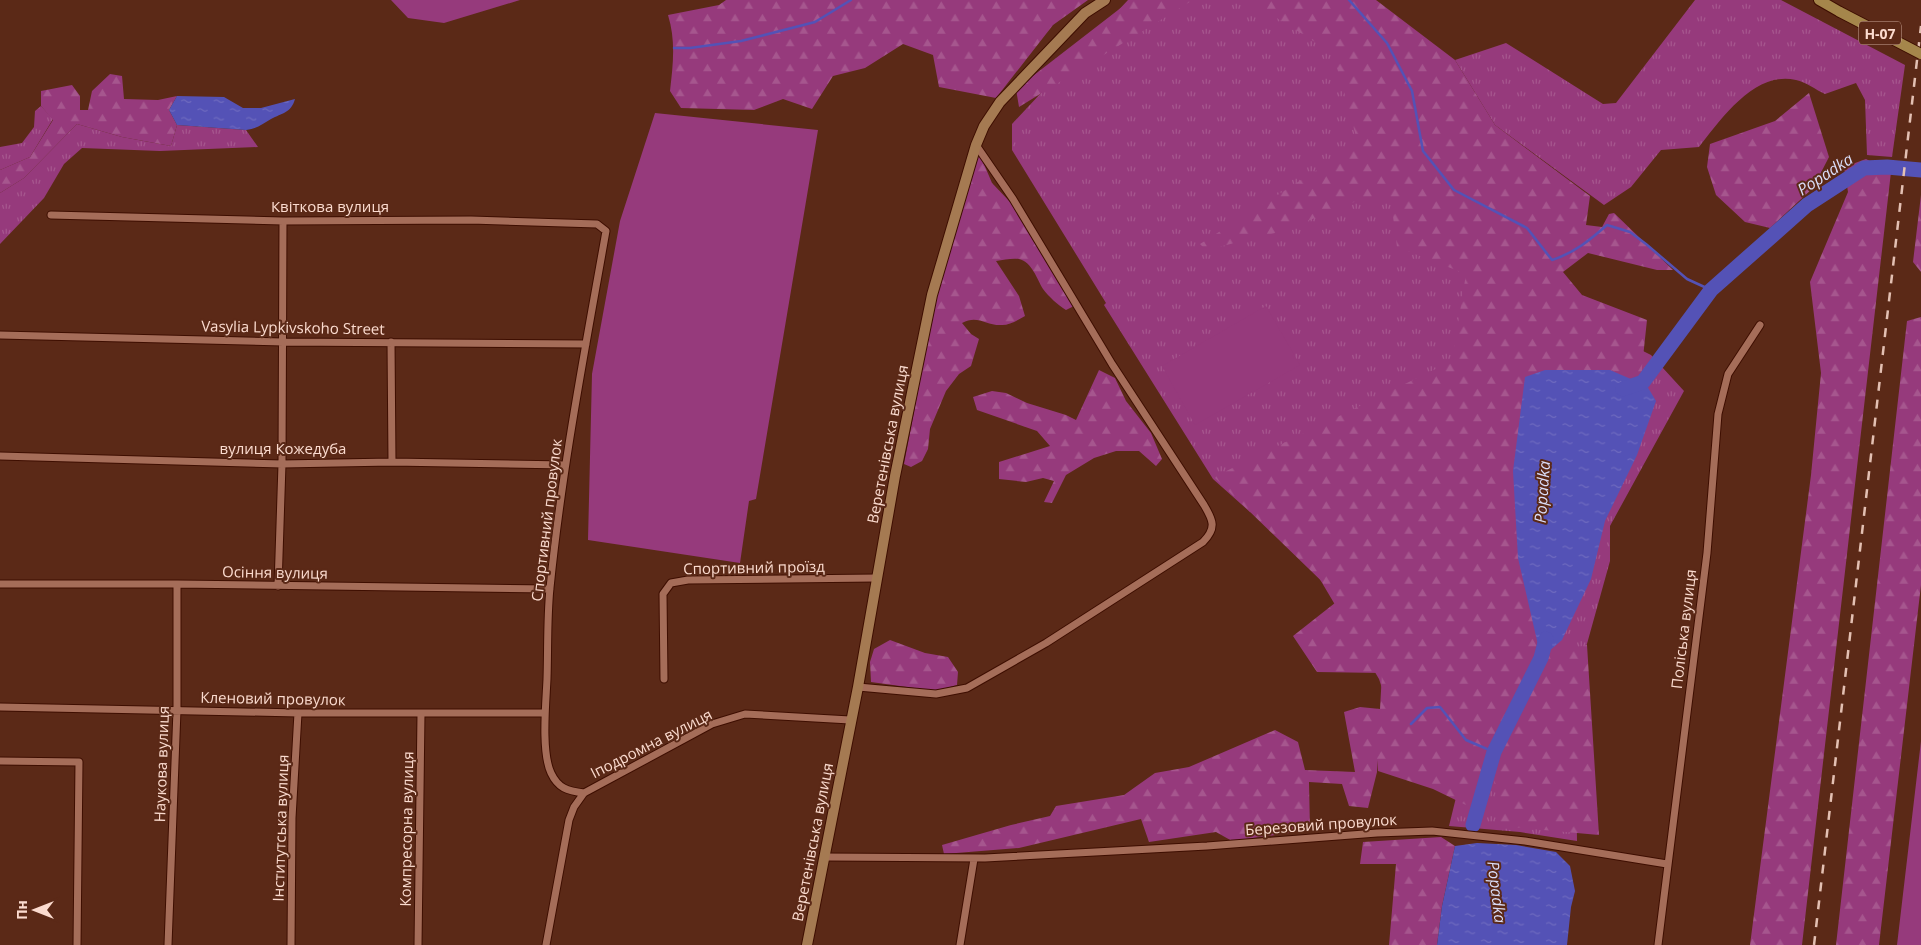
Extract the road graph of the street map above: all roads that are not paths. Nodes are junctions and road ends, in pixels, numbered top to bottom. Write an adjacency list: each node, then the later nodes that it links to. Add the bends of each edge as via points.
1 (1105, 0): 4 (street, Веретенівська вулиця, via 1085,13 1000,102)
2 (1819, 0): 3 (main road, Н-07, bridge)
3 (1921, 54)
4 (976, 145): 17 (street, Веретенівська вулиця, via 932,295); 23 (street, via 1204,505 1213,521 1210,535 1046,643 966,688 936,694)
5 (51, 215): 6 (street, Квіткова вулиця)
6 (283, 221): 7 (street, Квіткова вулиця, via 471,220 596,224); 10 (street)
7 (606, 231): 12 (street, Спортивний провулок)
8 (1760, 325): 34 (street, Поліська вулиця, via 1728,374 1718,414 1707,553)
9 (0, 335): 10 (street, Vasylia Lypkivskoho Street)
10 (283, 342): 11 (street, Vasylia Lypkivskoho Street); 15 (street)
11 (391, 342): 12 (street, Vasylia Lypkivskoho Street); 14 (street)
12 (586, 344): 16 (street, Спортивний провулок)
13 (0, 456): 15 (street, вулиця Кожедуба)
14 (392, 462): 15 (street, вулиця Кожедуба); 16 (street, вулиця Кожедуба)
15 (282, 464): 20 (street)
16 (565, 465): 21 (street, Спортивний провулок)
17 (876, 578): 22 (street, Спортивний проїзд, via 688,580 671,583 663,594); 23 (street, Веретенівська вулиця)
18 (0, 584): 19 (street, Осіння вулиця)
19 (177, 584): 20 (street, Осіння вулиця); 25 (street, Наукова вулиця)
20 (278, 586): 21 (street, Осіння вулиця)
21 (550, 590): 28 (street, Спортивний провулок)
22 (664, 679)
23 (858, 687): 29 (street, Веретенівська вулиця)
24 (0, 707): 25 (street, Кленовий провулок)
25 (176, 710): 26 (street, Кленовий провулок); 36 (street, Наукова вулиця)
26 (298, 713): 27 (street, Кленовий провулок); 37 (street, Інститутська вулиця, via 292,818)
27 (421, 714): 28 (street, Кленовий провулок); 38 (street, Компресорна вулиця)
28 (545, 714): 31 (street, Спортивний провулок, via 549,771 557,785 567,791)
29 (850, 720): 31 (street, Іподромна вулиця, via 745,714 712,724); 32 (street, Веретенівська вулиця)
30 (0, 761): 35 (street, via 79,762)
31 (584, 793): 39 (street, via 569,820)
32 (825, 857): 33 (street, Березовий провулок); 40 (street, Веретенівська вулиця)
33 (974, 859): 34 (street, Березовий провулок, via 1432,831 1525,841); 41 (street)
34 (1667, 864): 42 (street, Поліська вулиця)
35 (77, 945)
36 (168, 945)
37 (291, 945)
38 (418, 945)
39 (546, 945)
40 (807, 945)
41 (960, 945)
42 (1658, 945)

